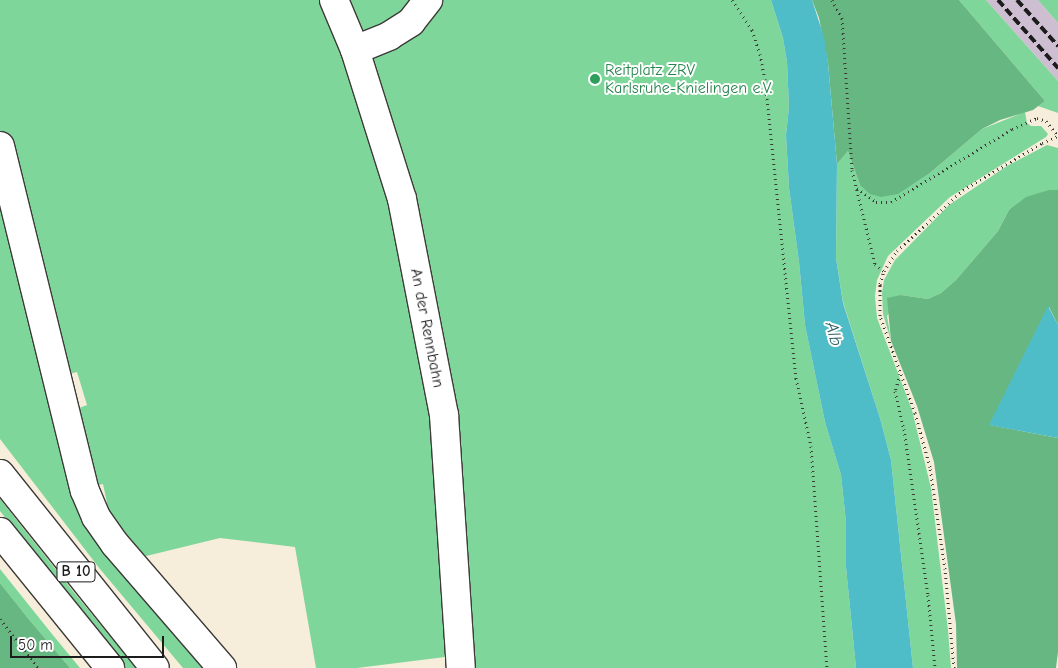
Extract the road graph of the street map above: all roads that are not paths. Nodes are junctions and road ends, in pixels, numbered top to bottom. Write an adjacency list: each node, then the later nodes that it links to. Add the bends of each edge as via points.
1 (334, 0): 3 (main road, An der Rennbahn)
2 (428, 0): 3 (main road, via 411,22 389,36)
3 (355, 50): 10 (main road, An der Rennbahn, via 402,199 444,414)
4 (0, 146): 9 (main road, via 85,491 96,517 115,544)
5 (0, 474): 8 (main road, B 10)
6 (0, 532): 7 (main road, B 10)
7 (110, 668)
8 (155, 668)
9 (222, 668)
10 (460, 668)

